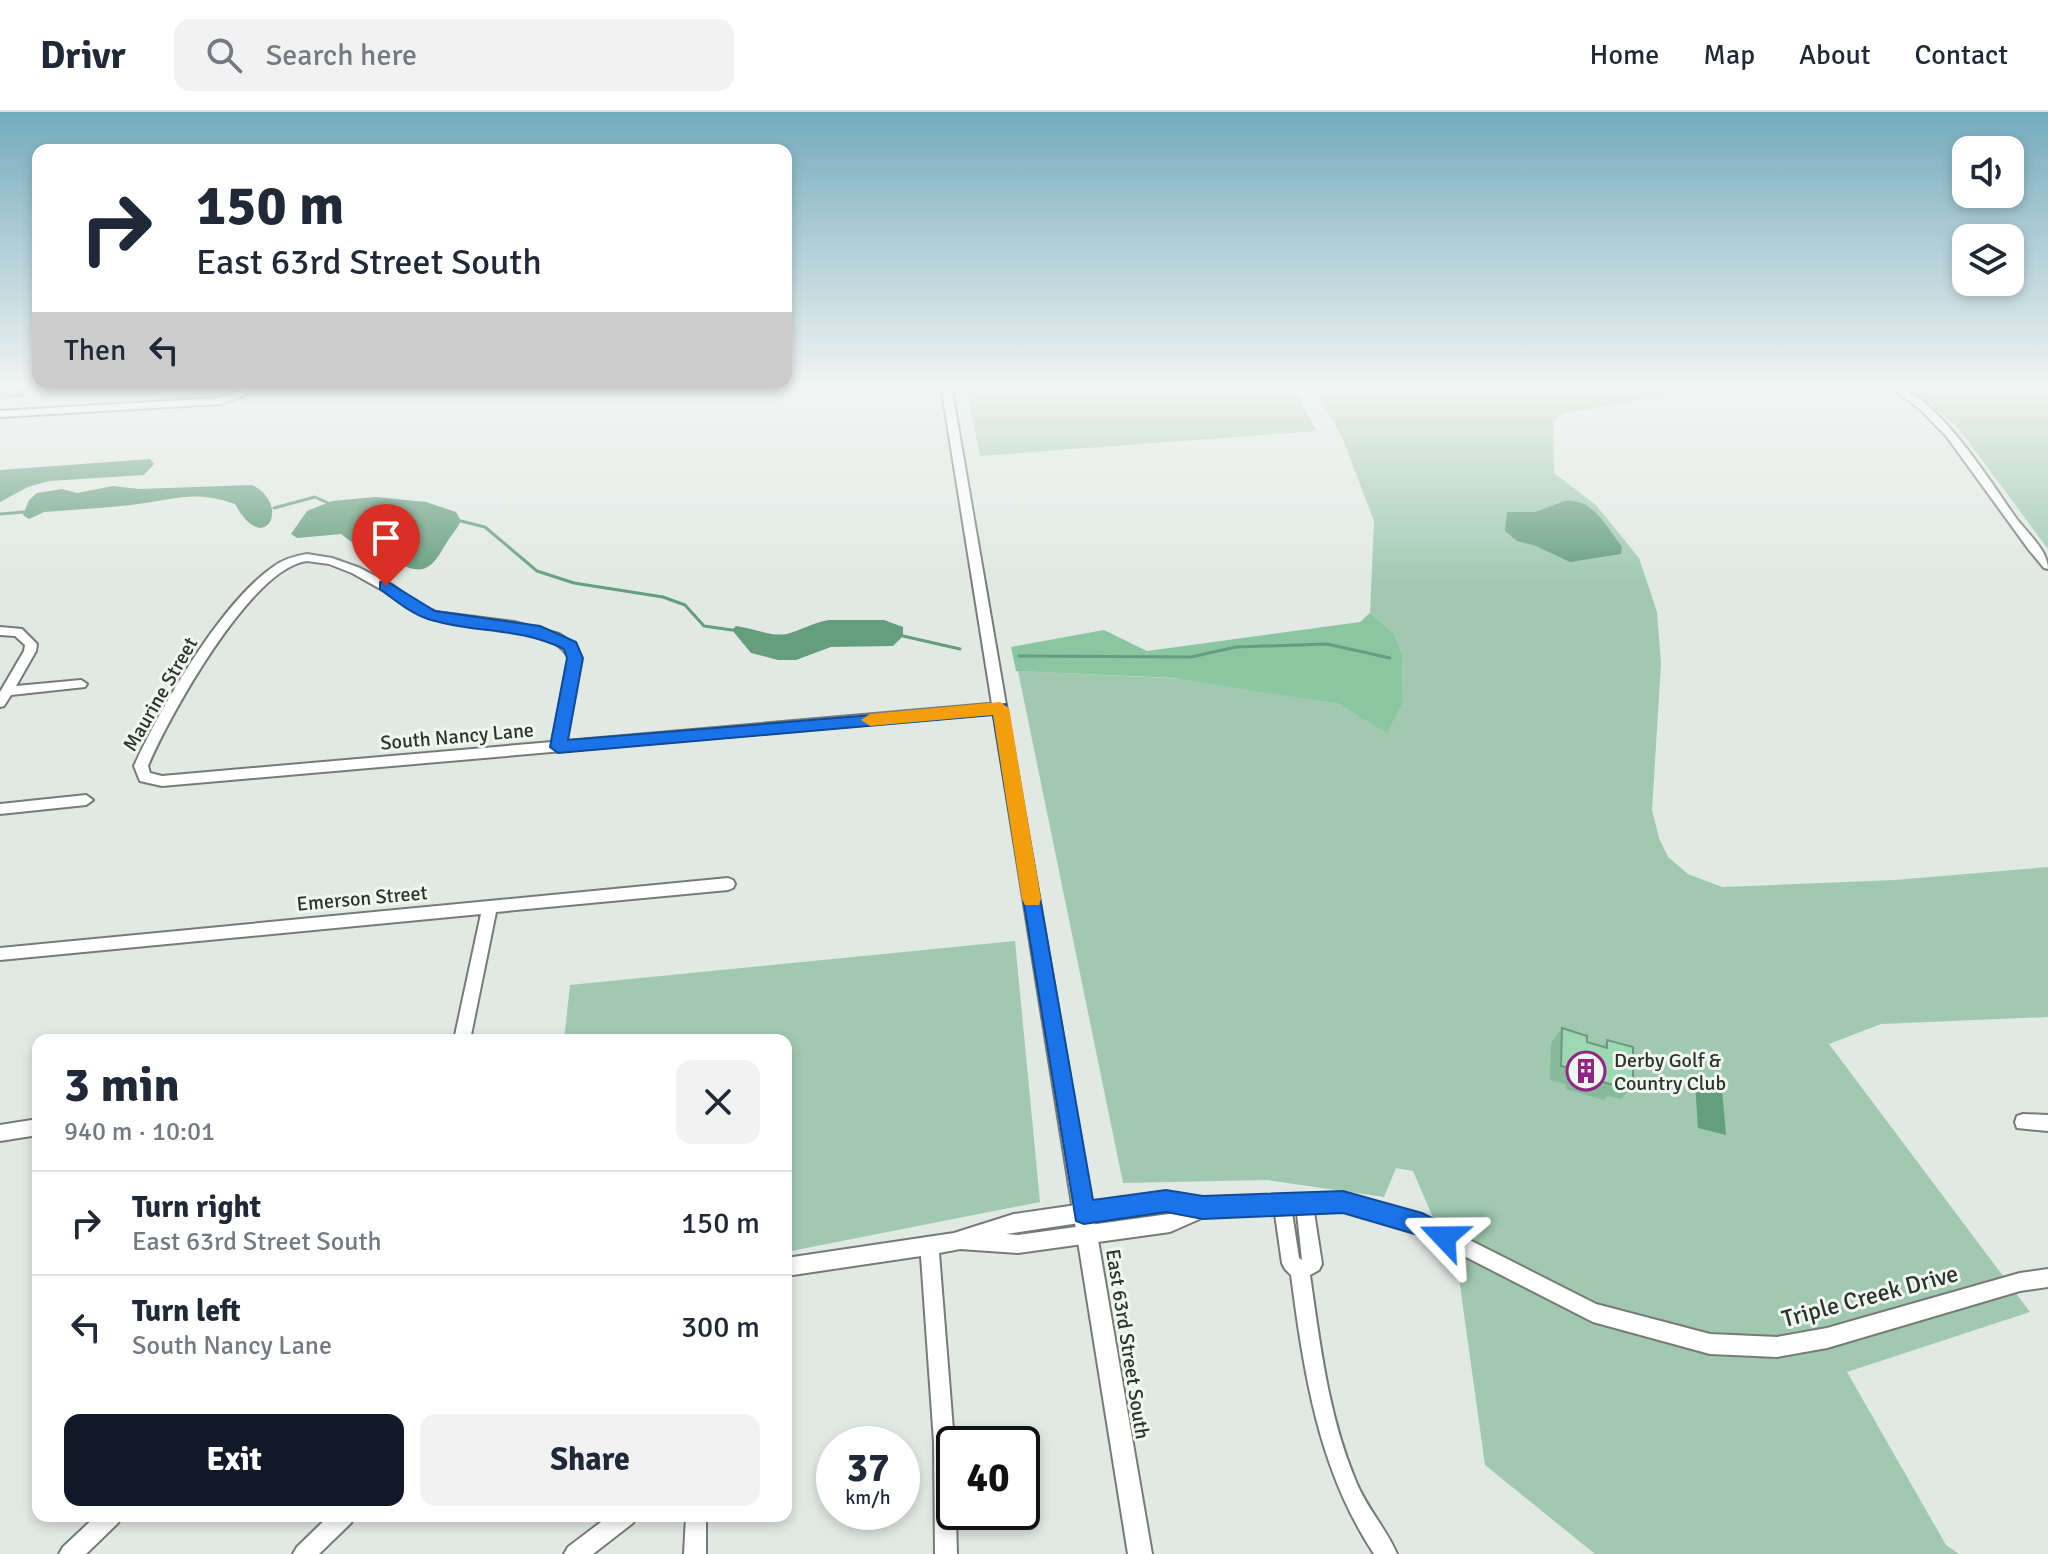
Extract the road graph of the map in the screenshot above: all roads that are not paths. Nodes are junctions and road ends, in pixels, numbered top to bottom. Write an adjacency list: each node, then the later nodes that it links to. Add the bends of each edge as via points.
1 (957, 452): 8 (main road, East 63rd Street South)
2 (1963, 452): 3 (street)
3 (2048, 565)
4 (0, 631): 6 (street, via 18,632 31,644)
5 (81, 684): 6 (street)
6 (8, 691): 7 (street)
7 (0, 703)
8 (1000, 708): 9 (street, South Nancy Lane); 24 (main road, East 63rd Street South)
9 (558, 747): 10 (street, South Nancy Lane); 10 (street, Maurine Street, via 575,658 565,641 540,632 432,615 357,572 312,558 297,559 282,566 237,611 190,674 141,766 145,777)
10 (156, 781)
11 (86, 800): 12 (street)
12 (0, 809)
13 (728, 884): 14 (street, Emerson Street)
14 (488, 914): 15 (street, Emerson Street); 16 (street)
15 (0, 954)
16 (463, 1034)
17 (2023, 1122): 18 (street)
18 (2048, 1123)
19 (32, 1128): 20 (street)
20 (0, 1133)
21 (1282, 1203): 22 (street, Triple Creek Drive); 23 (street, Triple Creek Drive); 29 (street, via 1291,1263)
22 (1304, 1203): 29 (street, via 1313,1264); 30 (street, Triple Creek Drive, via 1343,1202 1422,1225 1593,1313 1710,1344 1777,1347 1827,1338)
23 (1203, 1208): 24 (street, Triple Creek Drive, via 1166,1201); 25 (street, Triple Creek Drive, via 1170,1223)
24 (1084, 1213): 25 (main road, East 63rd Street South); 26 (street, Triple Creek Drive, via 1014,1223)
25 (1087, 1234): 26 (street, Triple Creek Drive, via 1018,1244); 40 (main road, East 63rd Street South)
26 (954, 1242): 27 (street, Triple Creek Drive)
27 (929, 1246): 28 (street, Triple Creek Drive); 39 (street, via 944,1442)
28 (792, 1266)
29 (1300, 1270): 41 (street, via 1322,1419 1358,1511)
30 (2048, 1278)
31 (105, 1522): 35 (street)
32 (338, 1522): 36 (street)
33 (618, 1522): 37 (street)
34 (696, 1522): 38 (street)
35 (70, 1554)
36 (304, 1554)
37 (575, 1554)
38 (695, 1554)
39 (946, 1554)
40 (1140, 1554)
41 (1386, 1554)

